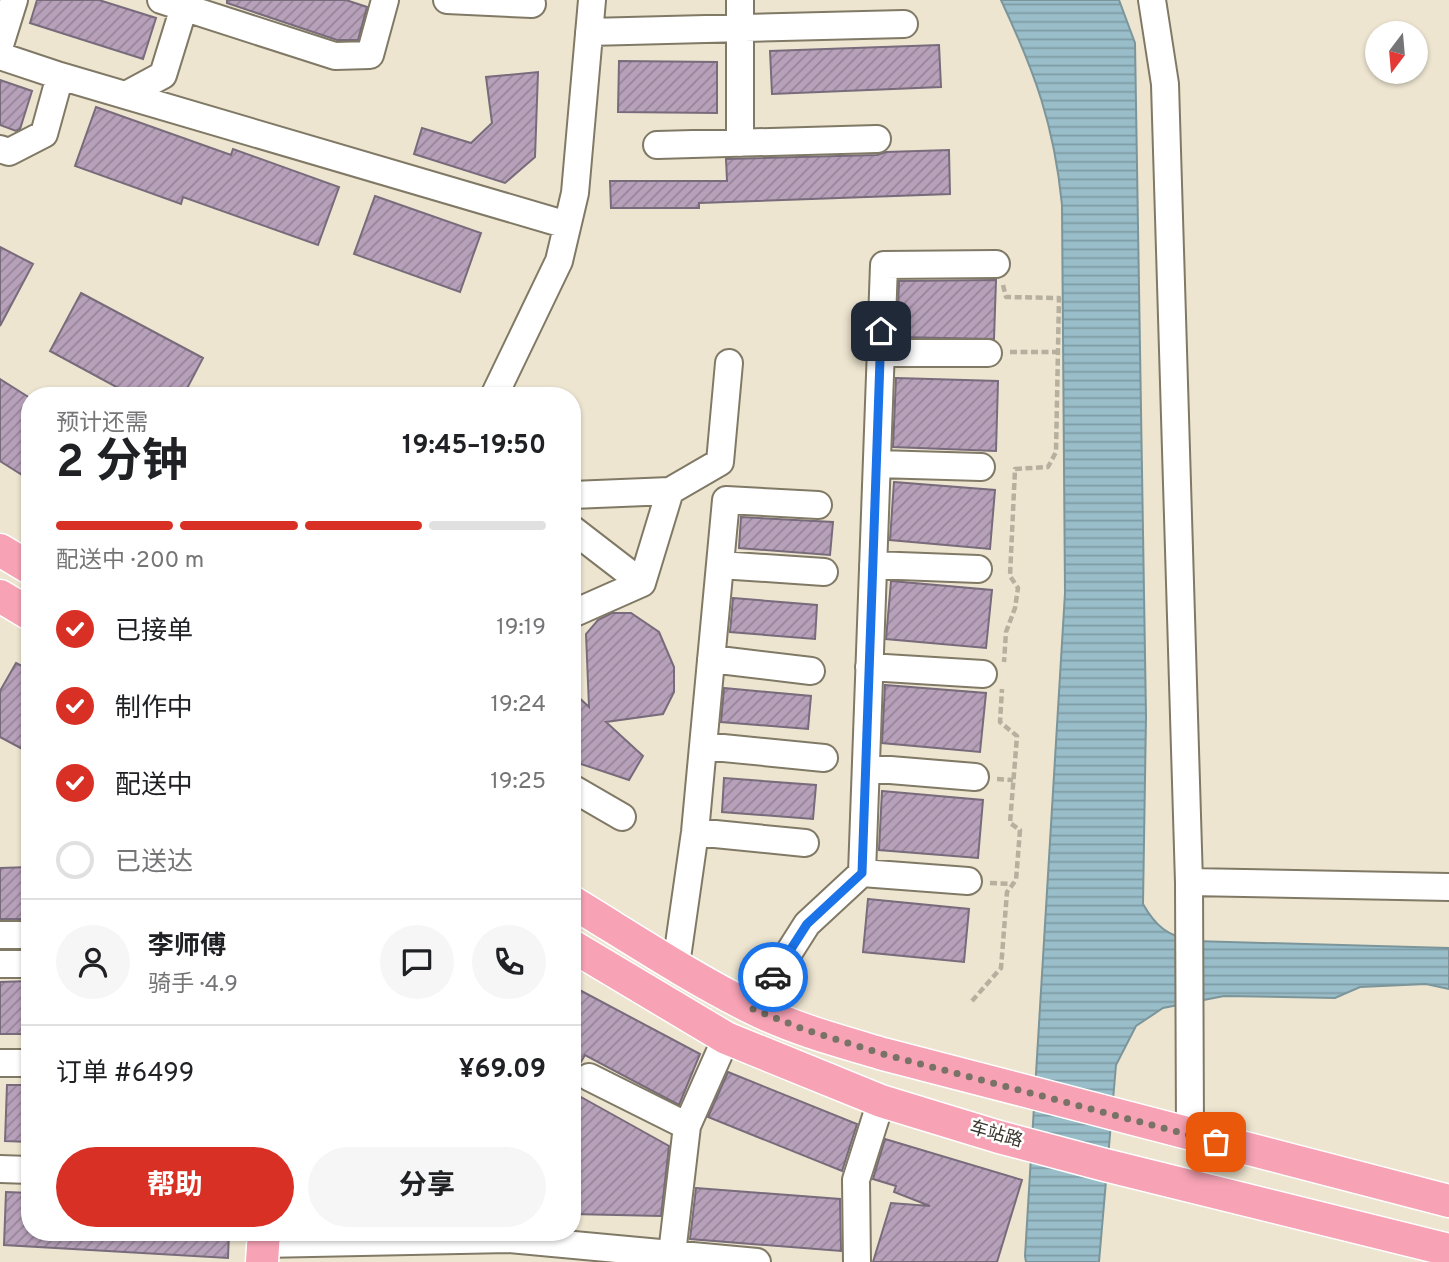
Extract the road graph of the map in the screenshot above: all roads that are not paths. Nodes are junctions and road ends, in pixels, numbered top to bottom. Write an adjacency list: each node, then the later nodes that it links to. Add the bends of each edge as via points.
1 (14, 0): 12 (street)
2 (386, 0): 7 (street, via 370,55 335,56)
3 (447, 0): 8 (street)
4 (592, 0): 11 (street)
5 (740, 0): 10 (street)
6 (1152, 0): 56 (street, via 1165,84)
7 (172, 3): 15 (street, via 163,75)
8 (531, 4)
9 (904, 24): 10 (street)
10 (740, 28): 11 (street); 17 (street)
11 (589, 32): 20 (street, via 575,193)
12 (0, 45)
13 (0, 56): 14 (street)
14 (60, 76): 15 (street); 19 (street, via 44,134 9,152)
15 (126, 96): 20 (street)
16 (877, 139): 17 (street)
17 (740, 143): 18 (street)
18 (657, 145)
19 (0, 149)
20 (567, 225): 25 (street, via 559,261)
21 (996, 264): 23 (street, via 884,265)
22 (988, 353): 23 (street)
23 (880, 354): 26 (street)
24 (729, 363): 28 (street, via 720,462)
25 (498, 387)
26 (877, 464): 27 (street); 35 (street)
27 (981, 467)
28 (670, 491): 29 (street); 38 (street)
29 (581, 495)
30 (818, 505): 34 (street, via 726,500)
31 (581, 536): 38 (street)
32 (0, 550): 33 (main road)
33 (21, 563)
34 (720, 565): 37 (street); 42 (street)
35 (873, 565): 36 (street); 43 (street)
36 (978, 569)
37 (824, 572)
38 (642, 583): 41 (street)
39 (0, 596): 40 (main road)
40 (21, 609)
41 (581, 610)
42 (711, 659): 44 (street); 46 (street)
43 (869, 667): 45 (street); 48 (street)
44 (811, 671)
45 (997, 675)
46 (703, 746): 47 (street); 52 (street)
47 (824, 758)
48 (866, 768): 49 (street); 54 (street)
49 (975, 777)
50 (581, 793): 51 (street)
51 (622, 817)
52 (695, 832): 53 (street); 64 (street)
53 (805, 843)
54 (862, 873): 55 (street); 65 (street, via 807,924)
55 (968, 881)
56 (1189, 882): 57 (street); 72 (street)
57 (1449, 887)
58 (581, 907): 64 (main road)
59 (0, 935): 60 (street)
60 (21, 935)
61 (581, 951): 66 (main road, 车站路)
62 (0, 964): 63 (street)
63 (21, 964)
64 (676, 965): 65 (main road)
65 (753, 1009): 72 (main road, via 872,1051)
66 (726, 1038): 70 (main road, 车站路); 71 (street)
67 (0, 1063): 68 (street)
68 (21, 1063)
69 (589, 1077): 71 (street)
70 (881, 1101): 78 (main road, 车站路, via 1105,1165); 81 (street, via 856,1180)
71 (687, 1126): 79 (street)
72 (1190, 1135): 75 (main road)
73 (0, 1168): 74 (street)
74 (21, 1169)
75 (1449, 1200)
76 (509, 1244): 77 (street); 79 (street)
77 (263, 1246)
78 (1449, 1250)
79 (672, 1258): 80 (street)
80 (757, 1262)
81 (857, 1262)

